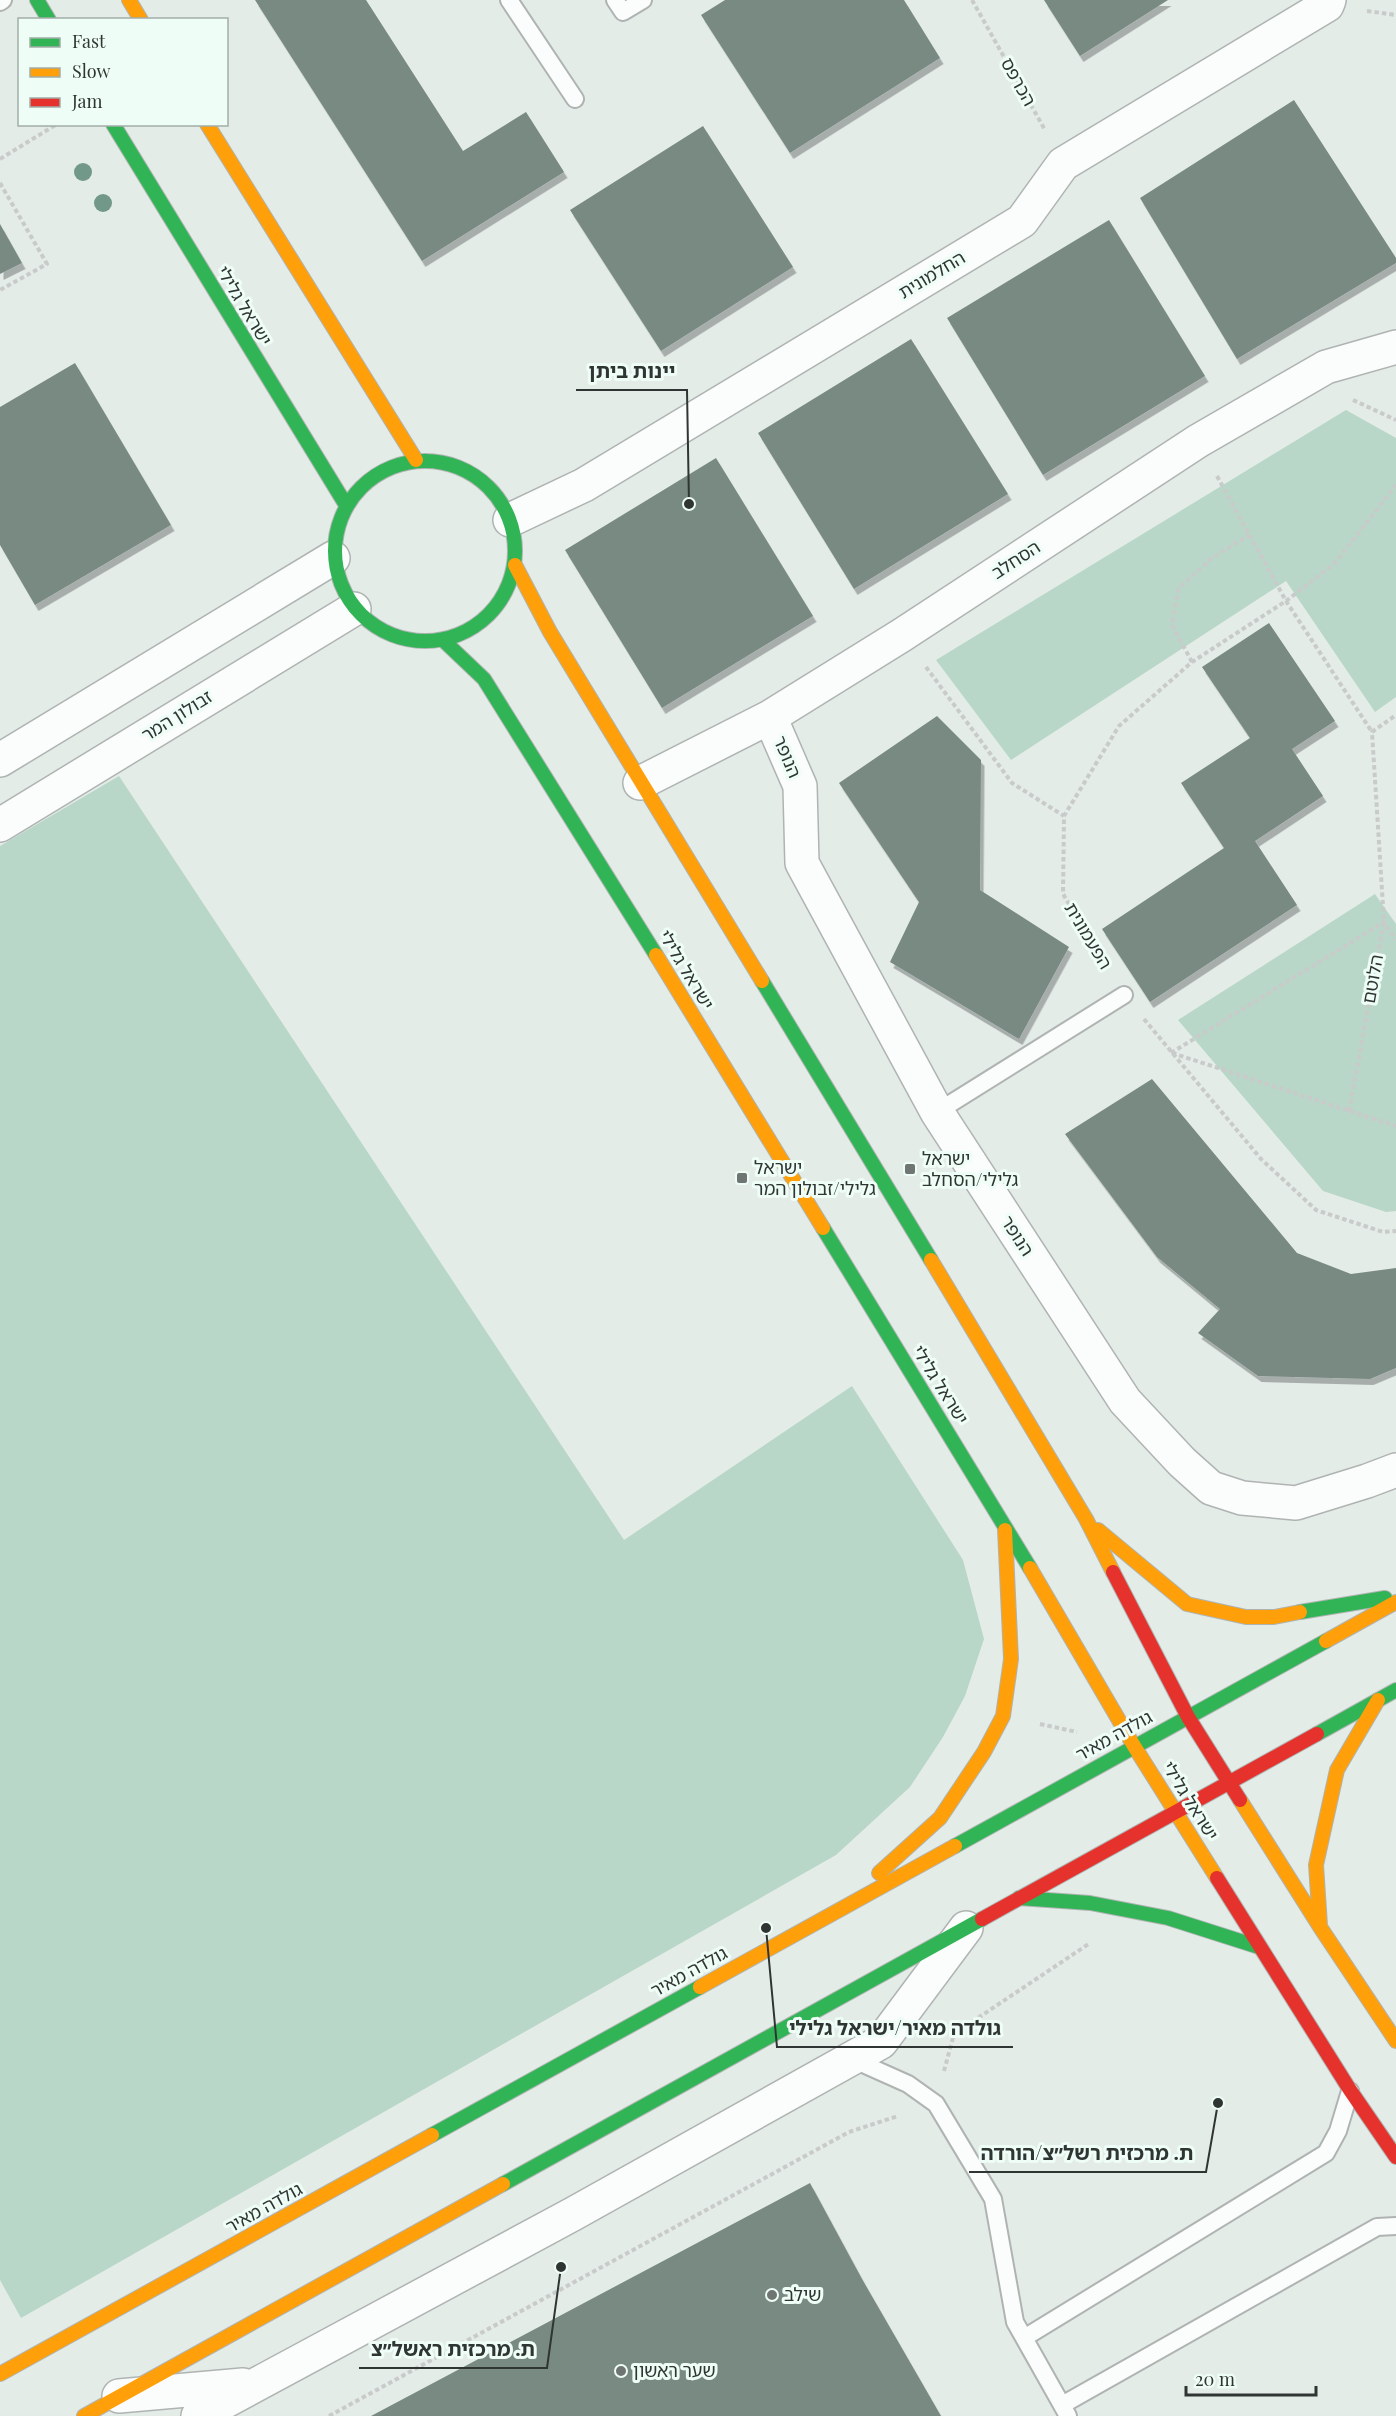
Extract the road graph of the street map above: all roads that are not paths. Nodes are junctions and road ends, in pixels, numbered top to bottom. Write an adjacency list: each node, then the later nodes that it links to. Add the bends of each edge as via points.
1 (38, 0): 7 (street)
2 (129, 0): 8 (street)
3 (509, 0): 9 (lane)
4 (615, 0): 5 (lane, via 623,12)
5 (643, 0)
6 (1329, 0): 15 (street, החלמונית, via 1327,5 1063,164 1022,221 584,485)
7 (48, 18)
8 (140, 18)
9 (574, 99)
10 (114, 126): 14 (street, ישראל גלילי)
11 (208, 126): 13 (street)
12 (1396, 347): 20 (street, הסחלב, via 1326,367 1198,441)
13 (416, 460): 14 (street, via 388,467 363,483); 15 (street, via 445,462 473,474 495,493)
14 (346, 505): 16 (street, via 336,531)
15 (510, 520): 17 (street, via 516,542)
16 (333, 558): 18 (street, via 340,585); 21 (street)
17 (515, 565): 19 (street, via 498,605 482,622); 22 (street)
18 (354, 609): 19 (street, via 379,630 410,641); 23 (street, זבולון המר)
19 (443, 640): 28 (street, ישראל גלילי, via 484,679)
20 (770, 717): 22 (street, הסחלב); 25 (street, הנופר, via 800,786 802,863)
21 (0, 760)
22 (640, 783): 27 (street)
23 (0, 825)
24 (1124, 995): 25 (lane)
25 (937, 1112): 26 (street, הנופר, via 1125,1401 1211,1488 1242,1498 1296,1503)
26 (1396, 1470)
27 (1086, 1519): 29 (street, via 1187,1604 1246,1617 1274,1617); 33 (street)
28 (1005, 1525): 34 (street, ישראל גלילי); 38 (street, via 1011,1659 1003,1716 940,1818)
29 (1396, 1596)
30 (1396, 1602): 33 (street, גולדה מאיר)
31 (1396, 1690): 32 (street)
32 (1379, 1699): 35 (street); 39 (street, via 1337,1770 1316,1865)
33 (1188, 1717): 34 (street, גולדה מאיר); 35 (street)
34 (1134, 1746): 36 (street, ישראל גלילי); 38 (street, גולדה מאיר)
35 (1228, 1782): 36 (street); 39 (street)
36 (1175, 1811): 37 (street); 41 (street, ישראל גלילי)
37 (1019, 1898): 40 (street); 41 (street, via 1090,1903 1157,1916)
38 (838, 1911): 48 (street, גולדה מאיר)
39 (1320, 1927): 42 (street)
40 (966, 1928): 43 (street, via 881,2042); 52 (street)
41 (1259, 1947): 44 (street, ישראל גלילי)
42 (1396, 2041)
43 (852, 2059): 47 (lane, via 908,2084 936,2104 993,2199 1015,2322); 51 (street)
44 (1350, 2090): 45 (street, ישראל גלילי); 47 (lane, via 1338,2131 1326,2153)
45 (1396, 2157)
46 (1396, 2226): 53 (lane, via 1377,2227)
47 (1024, 2338): 53 (lane)
48 (35, 2355): 49 (street); 50 (street, גולדה מאיר)
49 (0, 2368)
50 (0, 2374)
51 (253, 2385): 52 (street); 55 (street)
52 (119, 2396): 54 (street)
53 (1065, 2410)
54 (84, 2416)
55 (198, 2416)

